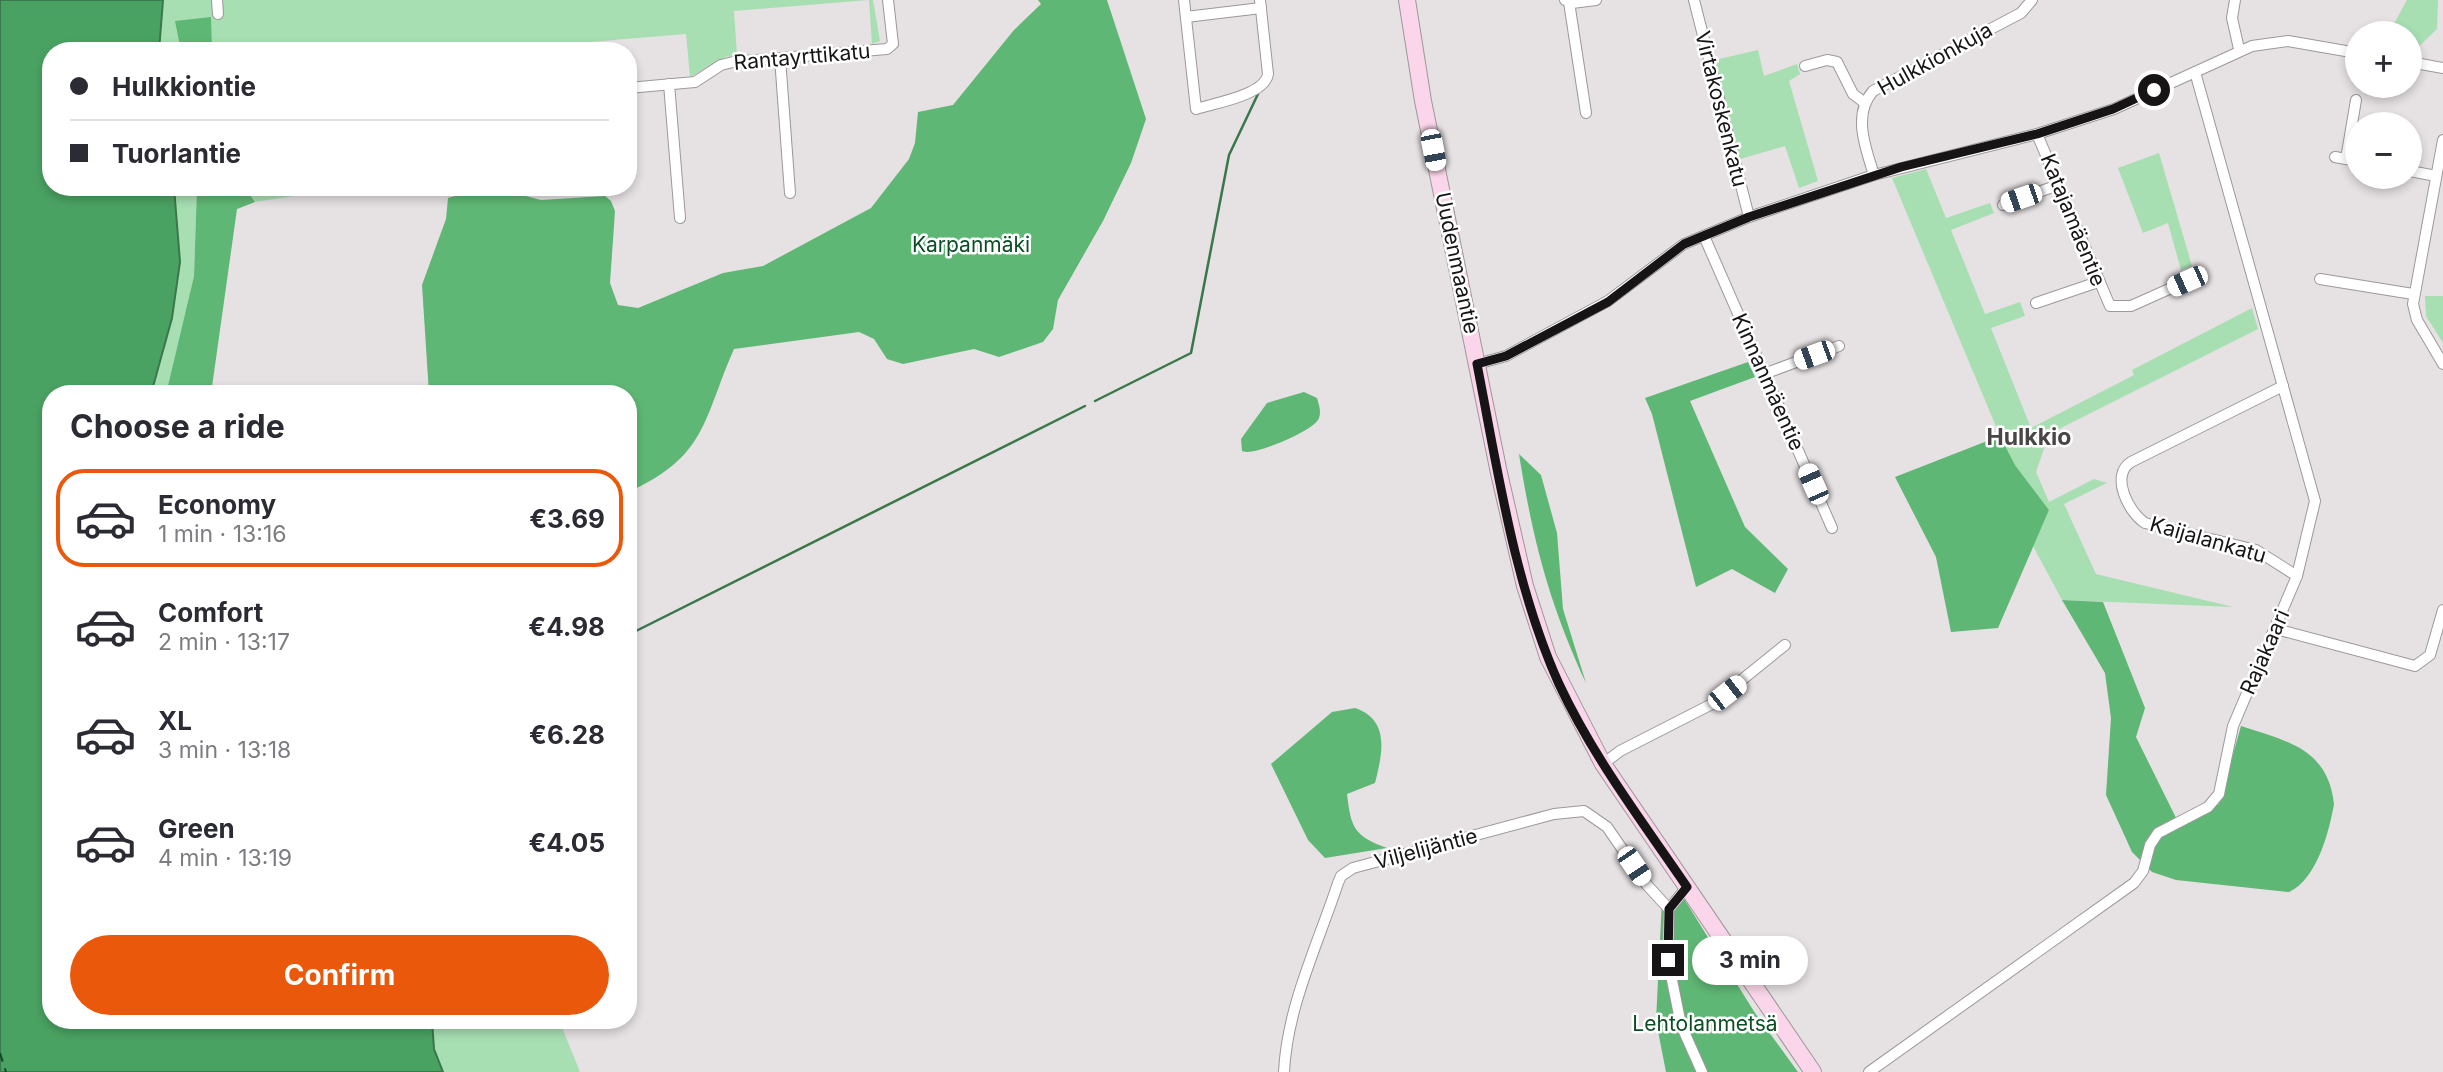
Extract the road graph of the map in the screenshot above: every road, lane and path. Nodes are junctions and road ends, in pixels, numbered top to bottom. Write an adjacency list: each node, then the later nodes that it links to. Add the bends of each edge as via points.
1 (217, 0): 12 (street)
2 (888, 0): 17 (street, Rantayrttikatu, via 894,36 891,47)
3 (1184, 0): 13 (street)
4 (1407, 0): 45 (main road, Uudenmaantie)
5 (1595, 0): 10 (street)
6 (1694, 0): 36 (street, Virtakoskenkatu)
7 (2032, 0): 25 (street, Hulkkionkuja, via 2021,13 1879,86)
8 (2227, 0): 14 (street)
9 (2235, 0): 14 (street)
10 (1567, 1): 27 (street)
11 (1261, 4): 13 (street); 13 (street, via 1268,74 1265,85 1196,109)
12 (218, 15)
13 (1186, 17)
14 (2232, 18): 15 (street)
15 (2239, 49): 16 (street, via 2288,41); 21 (street)
16 (2345, 51)
17 (780, 58): 22 (street, Rantayrttikatu, via 727,63 695,82); 34 (street)
18 (2422, 64): 20 (street)
19 (1805, 66): 25 (street, via 1837,62 1853,94)
20 (2443, 68)
21 (2194, 72): 28 (street, via 2113,109); 48 (street, Rajakaari)
22 (669, 85): 23 (street, Rantayrttikatu); 37 (street)
23 (637, 87)
24 (2356, 100): 26 (street)
25 (1865, 103): 31 (street, Hulkkionkuja, via 1863,138)
26 (2354, 112)
27 (1586, 113)
28 (2037, 134): 31 (street); 33 (street, Katajamäentie)
29 (2443, 140): 32 (street)
30 (2422, 173): 32 (street)
31 (1874, 175): 36 (street)
32 (2436, 176): 42 (street)
33 (2058, 185): 35 (street); 41 (street, Katajamäentie)
34 (790, 193)
35 (2003, 205)
36 (1749, 217): 38 (street)
37 (681, 218)
38 (1704, 236): 45 (street, via 1684,244 1608,302 1506,356); 47 (street, Kinnanmäentie)
39 (2320, 279): 42 (street)
40 (2187, 281): 41 (street, Katajamäentie, via 2117,308 2110,306)
41 (2098, 282): 43 (street)
42 (2413, 294): 46 (street, via 2417,320)
43 (2036, 303)
44 (1839, 346): 47 (street)
45 (1477, 364): 54 (main road, Uudenmaantie, via 1512,534 1538,629 1560,685)
46 (2443, 364)
47 (1764, 374): 49 (street, Kinnanmäentie)
48 (2283, 386): 50 (street, Rajakaari, via 2302,461 2315,490 2314,512); 50 (street, Kaijalankatu, via 2131,462 2120,478 2134,513 2145,523 2256,550)
49 (1832, 528)
50 (2297, 576): 52 (street, Rajakaari)
51 (2443, 610): 52 (street, via 2430,655 2415,666)
52 (2276, 629): 60 (street, Rajakaari, via 2233,726 2214,801 2158,833 2134,883)
53 (1784, 645): 54 (street, via 1712,704)
54 (1603, 764): 55 (main road, Uudenmaantie)
55 (1687, 887): 56 (street); 59 (main road, Uudenmaantie)
56 (1669, 909): 57 (street, Viljelijäntie, via 1607,827 1584,811 1554,814 1353,868 1338,883 1294,1013); 58 (street, via 1670,982 1681,1025)
57 (1284, 1072)
58 (1702, 1072)
59 (1813, 1072)
60 (1869, 1072)

